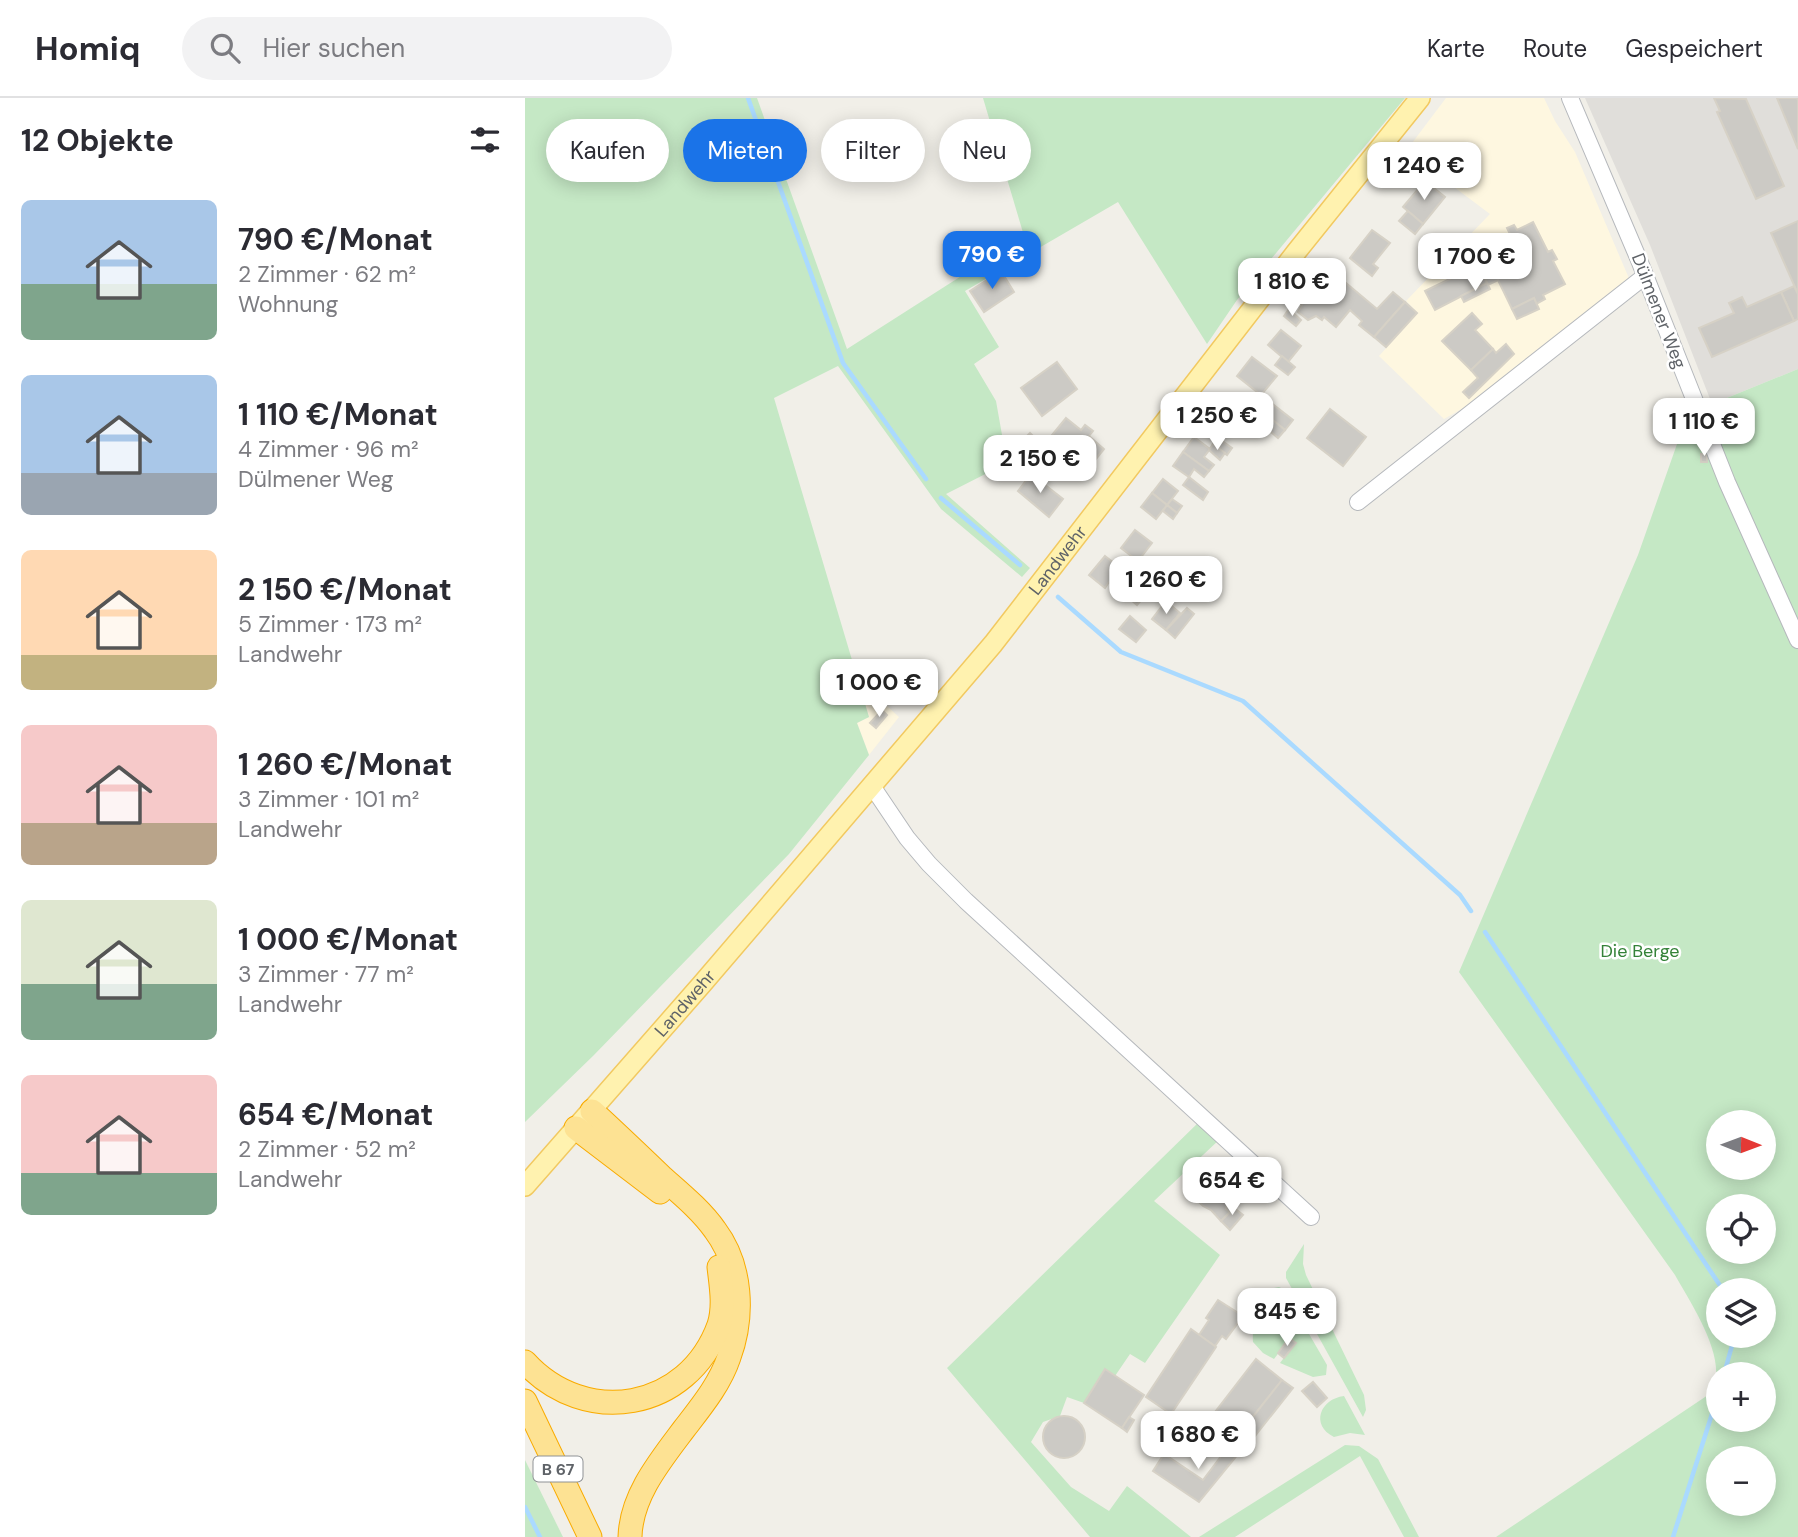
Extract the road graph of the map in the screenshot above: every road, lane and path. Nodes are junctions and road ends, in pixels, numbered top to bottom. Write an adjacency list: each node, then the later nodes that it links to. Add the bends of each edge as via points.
1 (1420, 98): 6 (main road, Landwehr, via 993,643)
2 (1577, 100): 3 (street, Dülmener Weg)
3 (1645, 276): 4 (street); 5 (street, Dülmener Weg, via 1727,482)
4 (1358, 502)
5 (1798, 640)
6 (871, 786): 7 (main road, Landwehr); 10 (street, via 907,838 957,892)
7 (592, 1111): 8 (main road, Landwehr); 16 (highway, via 715,1229 734,1272 739,1297 738,1325 729,1358 712,1391 642,1489)
8 (576, 1128): 9 (main road, Landwehr); 11 (highway, via 667,1197 709,1239 723,1297 719,1323 694,1368 670,1387 638,1401 593,1402 559,1390)
9 (525, 1186)
10 (1311, 1217)
11 (525, 1362)
12 (525, 1401): 15 (highway, B 67)
13 (525, 1430): 14 (highway, B 67)
14 (573, 1537)
15 (590, 1537)
16 (629, 1537)

